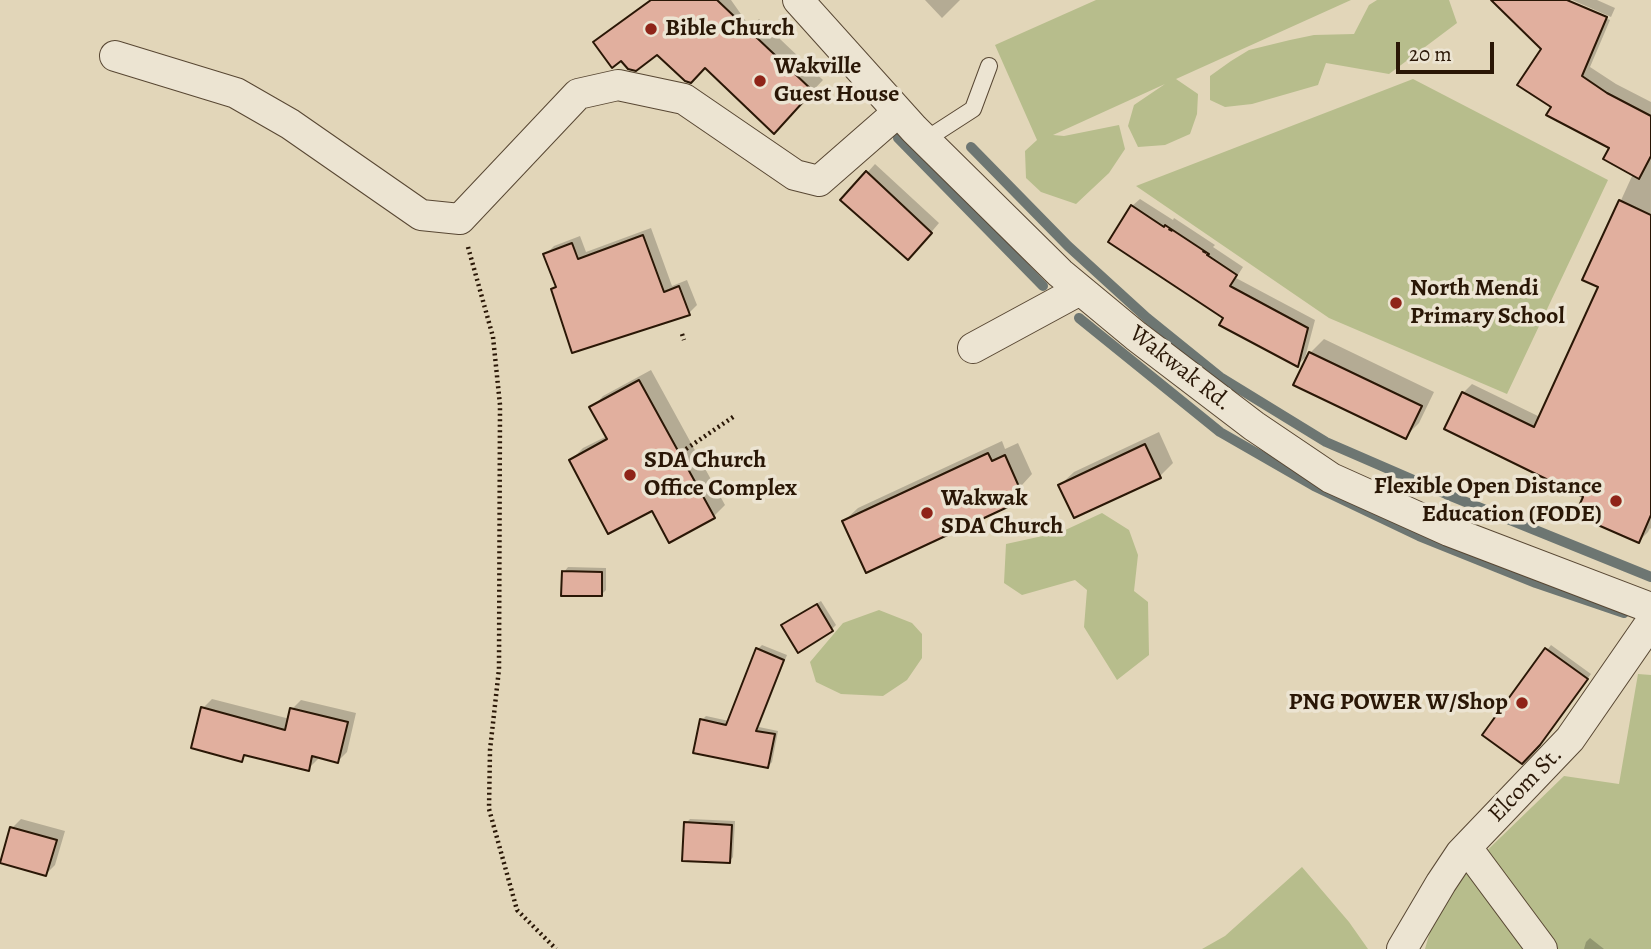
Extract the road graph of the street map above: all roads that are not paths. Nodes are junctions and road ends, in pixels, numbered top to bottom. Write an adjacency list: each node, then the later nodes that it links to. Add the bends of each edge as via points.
1 (799, 0): 4 (street, Wakwak Rd.)
2 (115, 56): 4 (street, via 236,93 290,124 421,215 460,219 578,94 618,85 684,99 795,175 819,181)
3 (989, 66): 5 (lane, via 973,109)
4 (898, 112): 5 (street, Wakwak Rd.)
5 (925, 140): 6 (street, Wakwak Rd.)
6 (1080, 290): 7 (street); 8 (street, Wakwak Rd., via 1254,426 1331,478 1449,531)
7 (973, 348)
8 (1651, 608)
9 (1651, 622): 10 (street, Elcom St., via 1570,739)
10 (1467, 848): 11 (street, Elcom St.); 12 (street)
11 (1402, 949)
12 (1542, 949)

